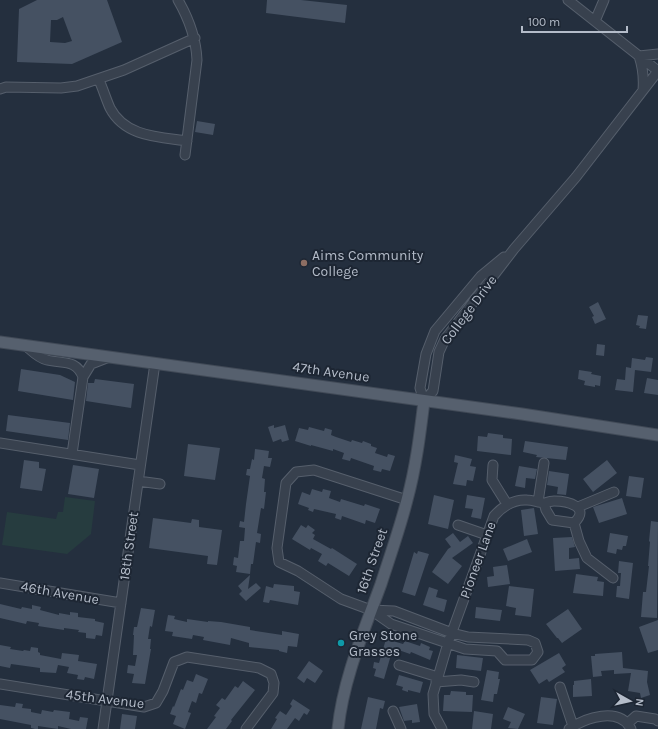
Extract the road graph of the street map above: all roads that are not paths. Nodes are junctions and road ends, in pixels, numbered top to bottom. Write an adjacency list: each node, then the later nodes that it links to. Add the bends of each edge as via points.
1 (178, 0): 5 (street)
2 (568, 0): 4 (street)
3 (604, 0): 4 (street)
4 (594, 21): 7 (street)
5 (195, 38): 9 (street); 12 (street, via 198,60)
6 (658, 54): 7 (street)
7 (639, 56): 8 (street); 11 (street, via 644,74)
8 (658, 71): 11 (street, College Drive)
9 (99, 80): 10 (street, via 61,88); 12 (street, via 116,118 124,125 143,135)
10 (0, 89)
11 (643, 90): 14 (street, College Drive, via 576,177)
12 (187, 141): 13 (street)
13 (185, 155)
14 (514, 249): 20 (street, College Drive, via 445,339 439,352 433,391); 20 (street, College Drive, via 481,276 435,330 426,354 420,388)
15 (0, 342): 16 (main road, 47th Avenue)
16 (26, 346): 17 (main road, 47th Avenue); 19 (street, via 44,359 76,366)
17 (110, 357): 18 (main road, 47th Avenue); 19 (street, via 91,364)
18 (154, 363): 20 (main road, 47th Avenue); 25 (street, 18th Street)
19 (83, 377): 23 (street)
20 (424, 401): 21 (main road, 47th Avenue); 30 (main road, 16th Street)
21 (658, 435)
22 (0, 443): 23 (street)
23 (72, 454): 25 (street)
24 (544, 463): 31 (street)
25 (140, 465): 27 (street, 18th Street)
26 (493, 465): 32 (street, via 492,480)
27 (138, 481): 28 (street); 39 (street, 18th Street)
28 (160, 484)
29 (614, 492): 33 (street)
30 (407, 500): 40 (main road, 16th Street); 40 (street, via 314,470 296,472 286,484 276,548 279,562 298,571 341,599)
31 (541, 502): 32 (street, via 527,500); 33 (street, via 573,504); 34 (street, via 552,520)
32 (507, 504): 36 (street, Pioneer Lane, via 494,516)
33 (578, 508): 34 (street, via 579,518)
34 (574, 523): 37 (street, via 587,558)
35 (458, 525): 36 (street)
36 (487, 535): 41 (street, Pioneer Lane)
37 (613, 578)
38 (0, 583): 39 (street, 46th Avenue)
39 (120, 603): 50 (street, 18th Street)
40 (371, 610): 41 (street, via 394,611); 43 (street, via 390,624); 58 (main road, 16th Street, via 343,696)
41 (452, 633): 42 (street); 43 (street, Pioneer Lane)
42 (498, 639): 44 (street); 44 (street, via 528,640 535,643 538,652 532,660 506,660)
43 (448, 643): 44 (street, via 465,649); 46 (street, Pioneer Lane)
44 (497, 651)
45 (399, 665): 46 (street)
46 (437, 679): 47 (street); 54 (street, Pioneer Lane, via 433,694)
47 (474, 682)
48 (0, 684): 50 (street, 45th Avenue)
49 (560, 687): 55 (street)
50 (106, 702): 56 (street, 18th Street); 57 (street, 45th Avenue, via 144,707 156,704 164,691 174,662 187,657 259,668 271,674 274,683 273,693)
51 (393, 711): 59 (street)
52 (658, 721): 53 (street, via 636,716)
53 (629, 726): 55 (street, via 616,717 606,716 588,719)
54 (437, 728)
55 (571, 728)
56 (103, 729)
57 (246, 729)
58 (338, 729)
59 (401, 729)

